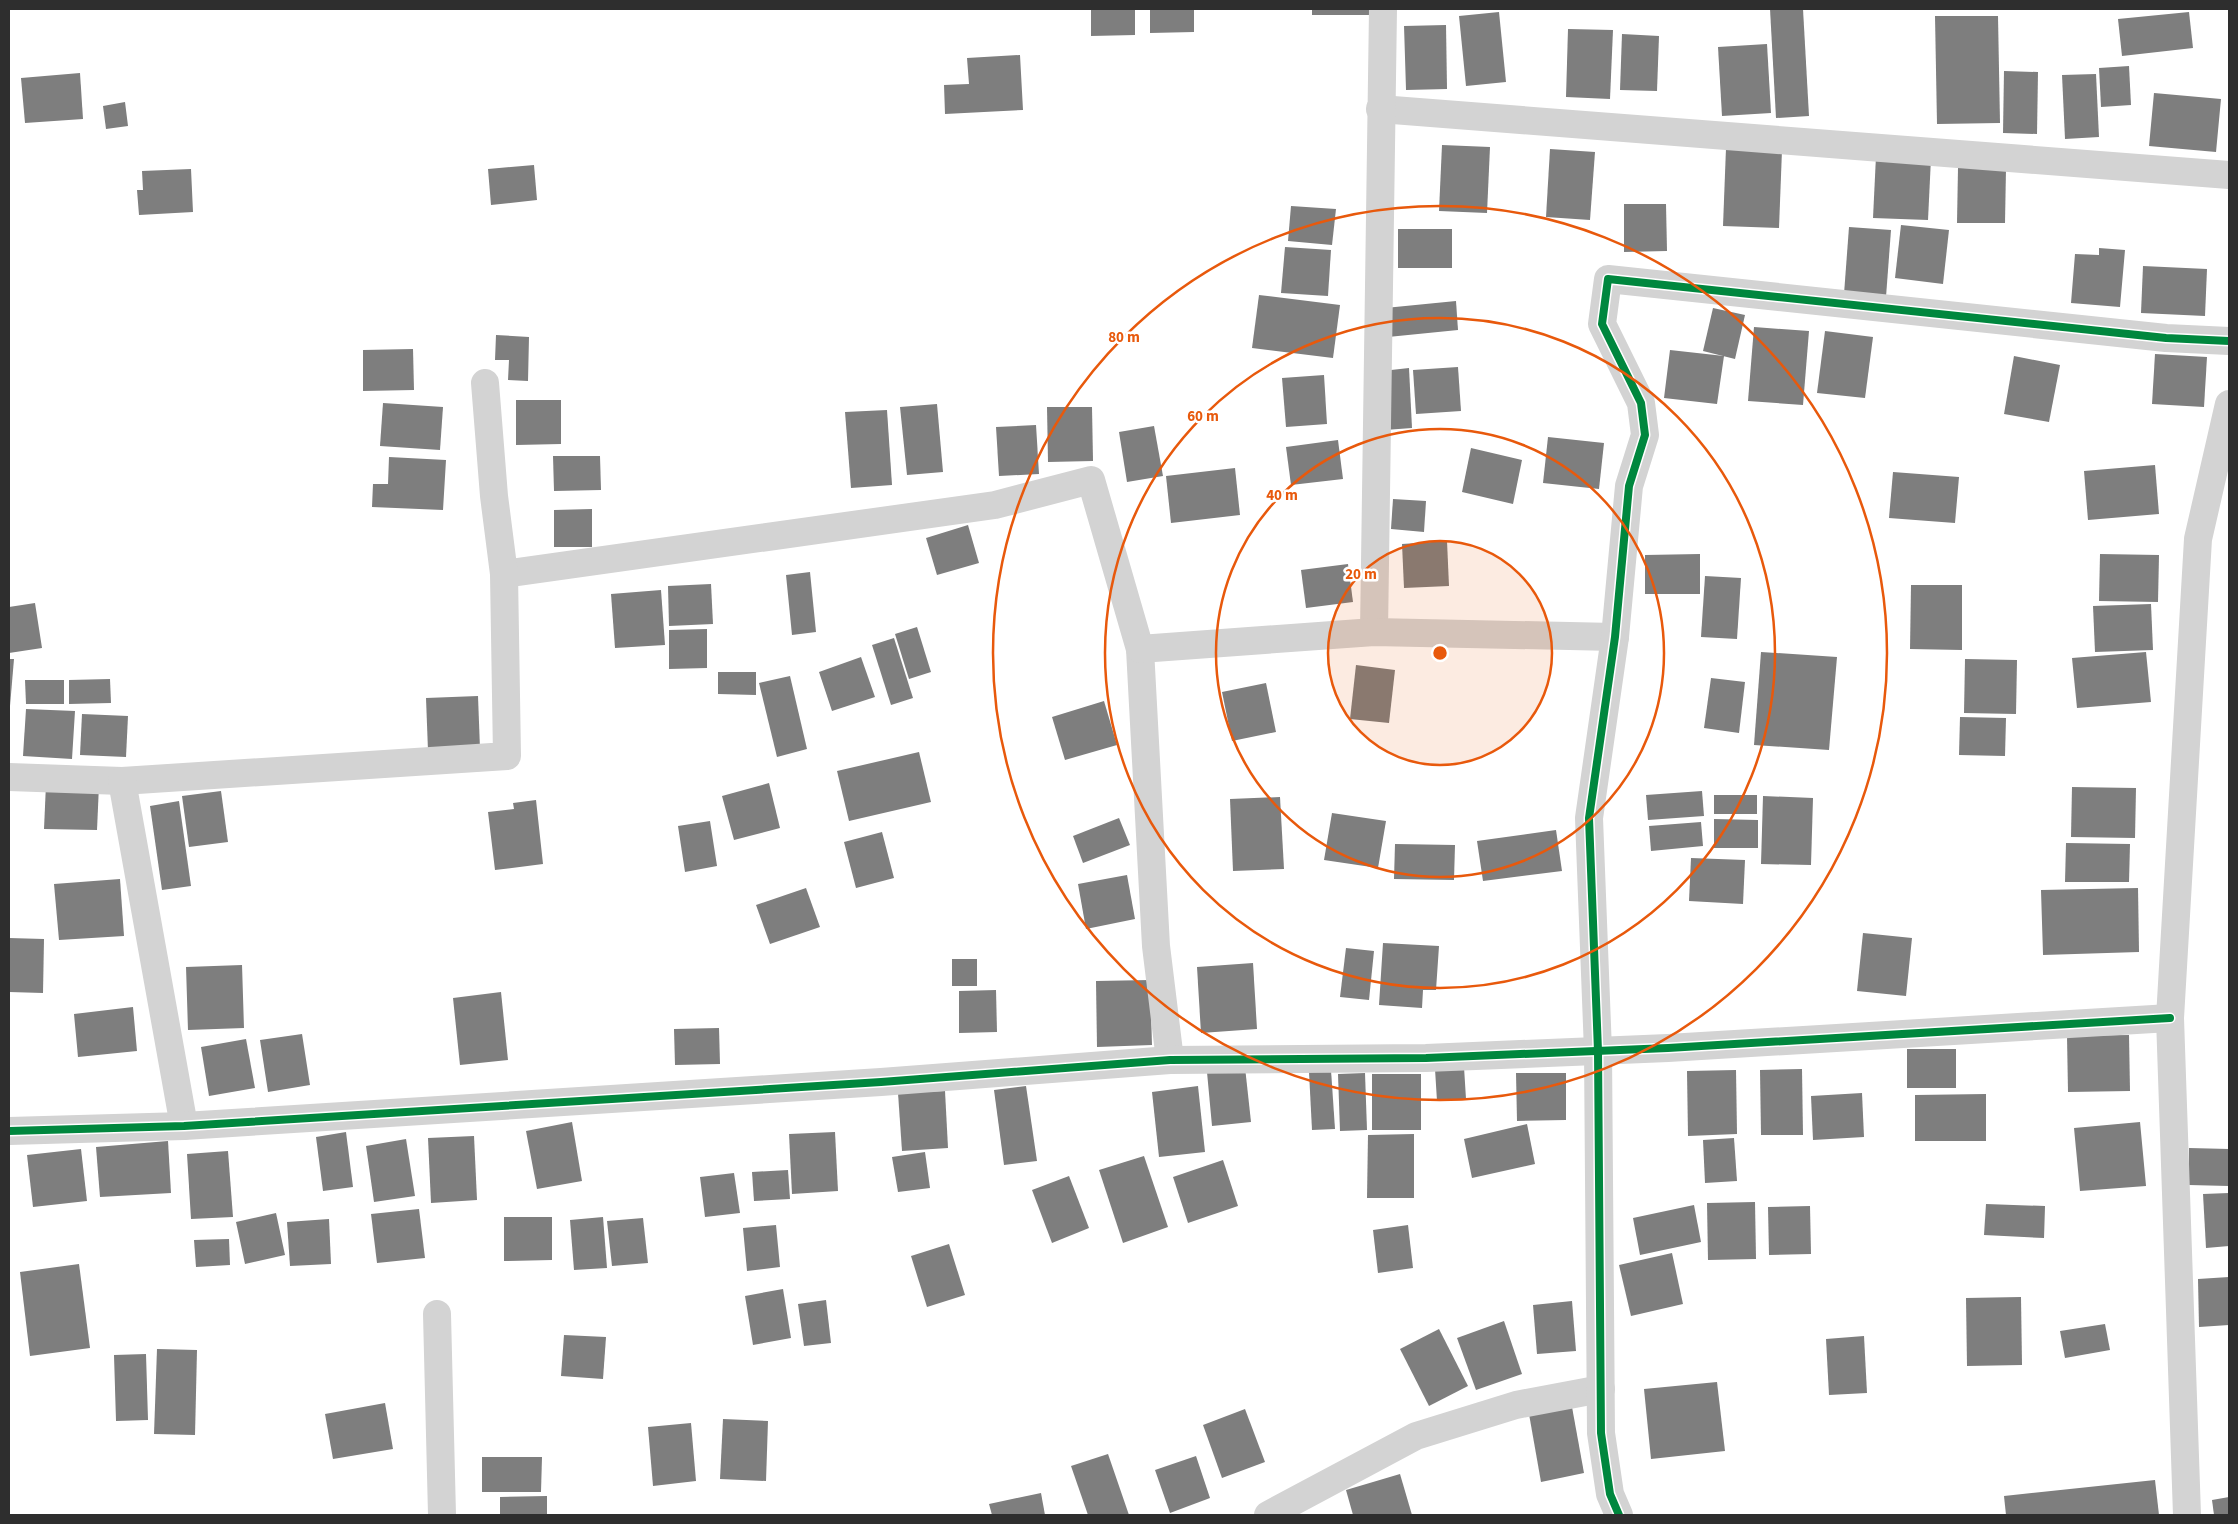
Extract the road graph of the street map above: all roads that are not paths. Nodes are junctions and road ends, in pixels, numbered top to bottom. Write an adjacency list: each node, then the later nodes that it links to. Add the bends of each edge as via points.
1 (1383, 9): 2 (street)
2 (1380, 109): 3 (street); 8 (street)
3 (2229, 175)
4 (2229, 341): 9 (street, via 2166,338 1608,279 1602,324 1640,403 1645,435 1629,486)
5 (485, 382): 7 (street)
6 (2229, 404): 13 (street, via 2198,540)
7 (504, 574): 10 (street, via 995,505 1091,480); 12 (street, via 507,756)
8 (1374, 632): 9 (street); 10 (street)
9 (1615, 637): 14 (street, via 1589,818)
10 (1140, 649): 15 (street, via 1156,946)
11 (9, 778): 12 (street)
12 (122, 781): 16 (street)
13 (2170, 1018): 14 (street); 23 (street)
14 (1598, 1051): 15 (street, via 1426,1058); 19 (street)
15 (1170, 1060): 16 (street, via 880,1082)
16 (184, 1126): 17 (street)
17 (9, 1130)
18 (437, 1314): 20 (street)
19 (1600, 1389): 21 (street, via 1516,1405 1416,1436); 22 (street, via 1601,1433 1610,1494)
20 (442, 1515)
21 (1268, 1515)
22 (1619, 1515)
23 (2187, 1515)

